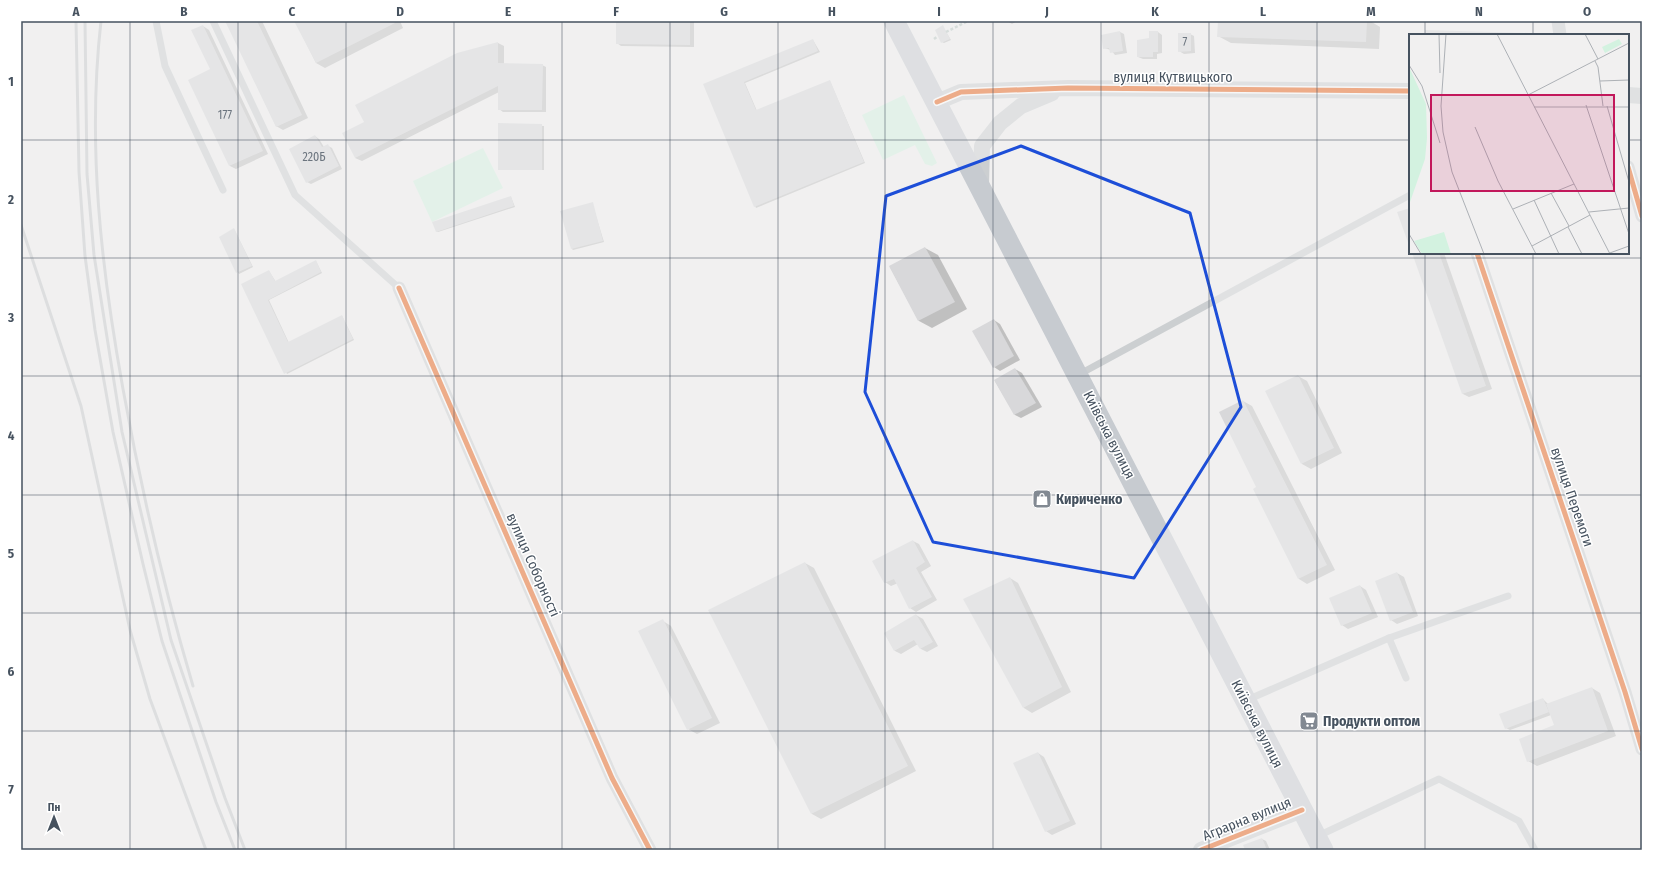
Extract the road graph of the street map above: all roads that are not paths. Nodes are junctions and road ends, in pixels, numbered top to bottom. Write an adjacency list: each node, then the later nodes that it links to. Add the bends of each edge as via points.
1 (156, 21): 13 (lane, via 160,52 165,66)
2 (213, 21): 17 (lane, via 295,195)
3 (894, 21): 10 (main road, Київська вулиця)
4 (1558, 21): 5 (street)
5 (1560, 34)
6 (1068, 88): 7 (street, вулиця Кутвицького); 10 (street, вулиця Кутвицького, via 961,92); 12 (street, via 1041,96 1021,106 1000,123 982,146)
7 (1409, 91)
8 (1629, 95): 9 (street)
9 (1642, 96)
10 (937, 102): 12 (main road, Київська вулиця)
11 (1629, 170): 15 (street)
12 (981, 186): 18 (main road, Київська вулиця)
13 (223, 190)
14 (1409, 196): 18 (lane)
15 (1642, 216)
16 (1477, 254): 23 (street, вулиця Перемоги)
17 (399, 288): 26 (street, вулиця Соборності, via 612,778)
18 (1078, 375): 22 (main road, Київська вулиця)
19 (1508, 596): 20 (lane)
20 (1389, 638): 21 (lane); 22 (lane)
21 (1406, 678)
22 (1245, 701): 24 (main road, Київська вулиця)
23 (1642, 749)
24 (1302, 810): 25 (main road, Київська вулиця); 27 (street, Аграрна вулиця)
25 (1319, 843): 28 (lane, via 1440,779 1520,820)
26 (650, 850)
27 (1201, 850)
28 (1535, 850)

